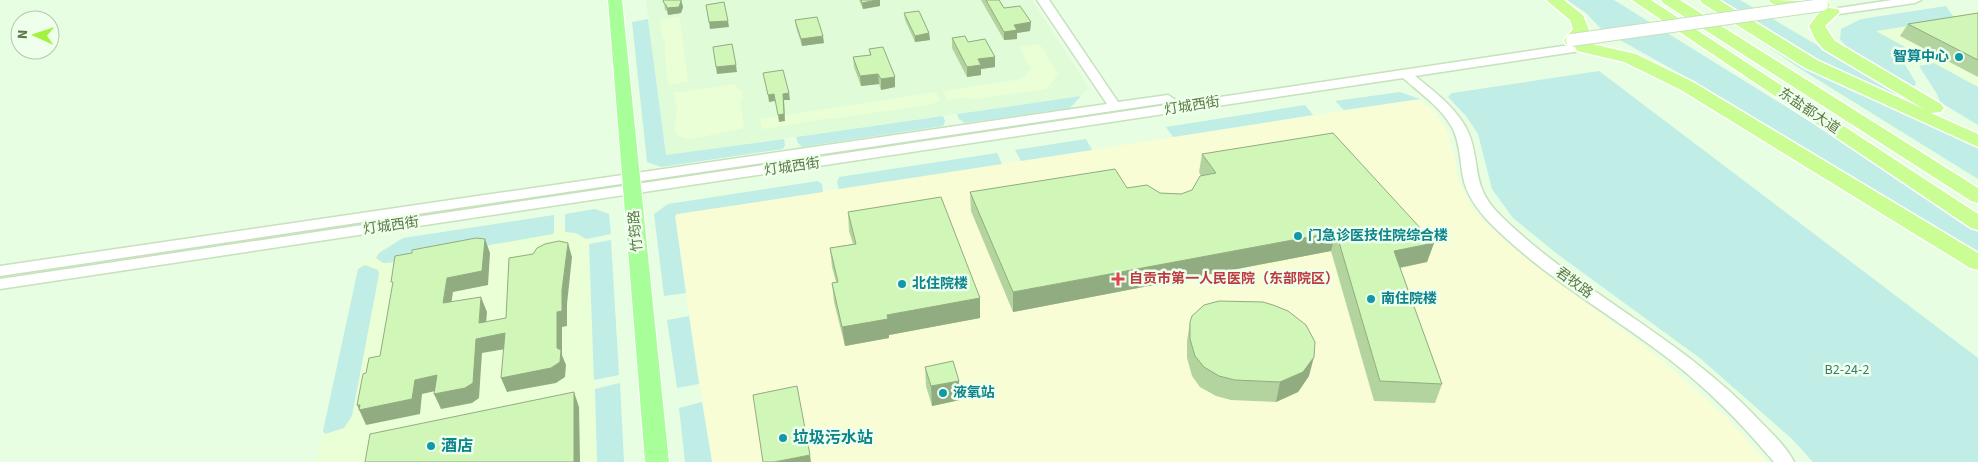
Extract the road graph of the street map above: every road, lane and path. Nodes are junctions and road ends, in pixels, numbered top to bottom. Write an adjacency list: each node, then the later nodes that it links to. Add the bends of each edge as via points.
1 (615, 0): 20 (main road, 竹筠路)
2 (1044, 0): 17 (street)
3 (1554, 0): 13 (highway, via 1577,18 1581,30)
4 (1624, 0): 16 (highway, via 1693,44)
5 (1640, 0): 16 (highway, 东盐都大道)
6 (1669, 0): 14 (highway, 东盐都大道)
7 (1688, 0): 14 (highway)
8 (1708, 0): 19 (highway, via 1811,64)
9 (1777, 0): 12 (highway)
10 (1854, 0): 12 (street)
11 (1915, 0): 12 (street)
12 (1827, 8): 13 (street); 18 (highway, via 1817,26 1830,45)
13 (1578, 44): 15 (street, 灯城西街); 17 (street, 灯城西街); 23 (highway, via 1630,58 1687,86)
14 (1756, 56): 21 (highway, 东盐都大道)
15 (1406, 74): 20 (street, 灯城西街); 27 (street, 君牧路, via 1458,128 1468,150 1471,184 1492,216 1536,255 1706,380 1745,416)
16 (1769, 85): 22 (highway, 东盐都大道)
17 (1115, 107): 20 (street, 灯城西街)
18 (1978, 134)
19 (1978, 141)
20 (631, 184): 24 (street, 灯城西街); 25 (street, 灯城西街); 26 (main road, 竹筠路)
21 (1978, 197)
22 (1978, 223)
23 (1978, 263)
24 (0, 271)
25 (0, 284)
26 (657, 462)
27 (1785, 462)

